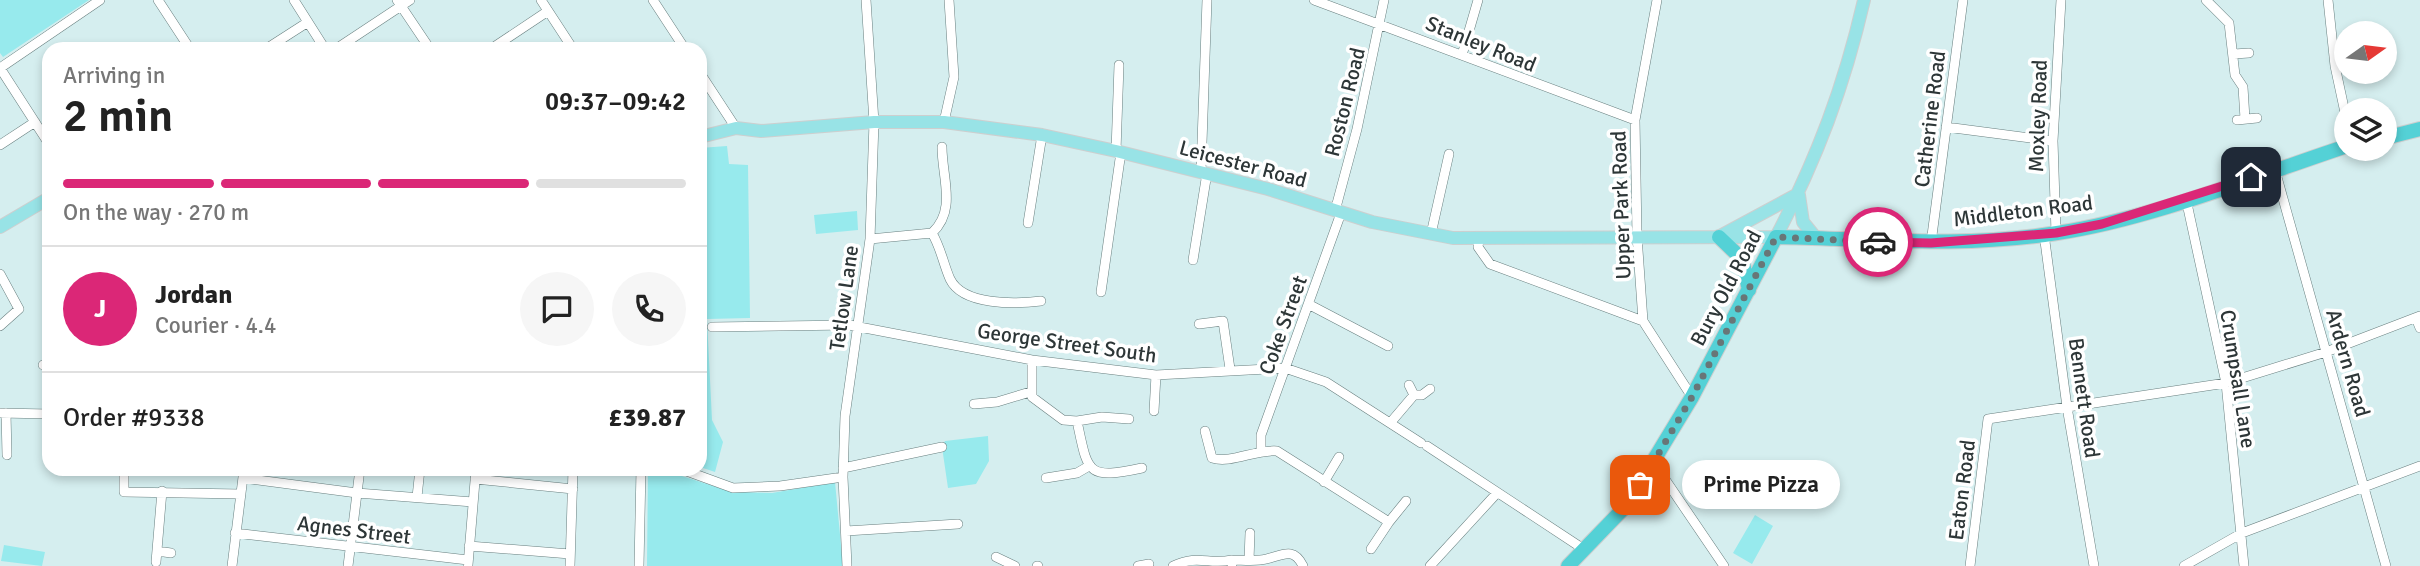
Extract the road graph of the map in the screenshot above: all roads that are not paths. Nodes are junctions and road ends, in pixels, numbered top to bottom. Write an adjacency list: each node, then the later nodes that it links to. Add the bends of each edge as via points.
1 (100, 0): 35 (street)
2 (158, 0): 23 (street)
3 (294, 0): 21 (street)
4 (410, 0): 19 (street)
5 (541, 0): 20 (street)
6 (653, 0): 30 (street)
7 (866, 0): 40 (street, Tetlow Lane)
8 (948, 0): 41 (street, via 954,77)
9 (1208, 0): 56 (street)
10 (1314, 0): 22 (street, Stanley Road)
11 (1384, 0): 22 (street, Roston Road)
12 (1478, 0): 33 (street)
13 (1657, 0): 39 (street, Upper Park Road)
14 (1864, 0): 57 (main road, Bury Old Road, via 1832,118)
15 (1964, 0): 43 (street, Catherine Road)
16 (2061, 0): 49 (street, Moxley Road)
17 (2206, 0): 32 (street, via 2229,23)
18 (2328, 0): 37 (street)
19 (399, 3): 26 (street); 27 (street)
20 (548, 11): 28 (street); 29 (street)
21 (308, 22): 24 (street); 25 (street)
22 (1381, 23): 33 (street, Stanley Road); 60 (street, Roston Road)
23 (185, 42)
24 (277, 42)
25 (321, 42)
26 (345, 42)
27 (425, 42)
28 (502, 42)
29 (568, 42)
30 (680, 42)
31 (2249, 53): 32 (street)
32 (2234, 54): 38 (street, via 2235,75 2243,87 2241,120)
33 (1462, 55): 39 (street, Stanley Road)
34 (1119, 65): 53 (street)
35 (0, 68): 42 (street)
36 (707, 84): 44 (street)
37 (2342, 98)
38 (2257, 118)
39 (1636, 120): 66 (street, Upper Park Road)
40 (874, 122): 41 (main road, Leicester Road); 44 (main road, Leicester Road, via 761,131); 70 (street, Tetlow Lane)
41 (944, 122): 47 (main road, Leicester Road)
42 (41, 126): 50 (street)
43 (1945, 127): 49 (street); 72 (street, Catherine Road)
44 (736, 128): 46 (main road, Leicester Road)
45 (2420, 129): 48 (highway)
46 (707, 135)
47 (1042, 135): 53 (main road, Leicester Road); 61 (street)
48 (2397, 135)
49 (2053, 141): 65 (street, Moxley Road)
50 (0, 145)
51 (942, 148): 63 (street, via 948,197 946,213)
52 (2334, 150): 55 (highway, Middleton Road)
53 (1119, 152): 56 (main road, Leicester Road); 76 (street)
54 (1448, 155): 64 (street)
55 (2275, 170): 58 (highway, Middleton Road); 89 (street, Ardern Road)
56 (1204, 172): 60 (main road, Leicester Road); 73 (street)
57 (1799, 194): 67 (main road); 68 (main road, Bury Old Road); 69 (main road, via 1803,222)
58 (2186, 199): 65 (highway, Middleton Road); 94 (street, Crumpsall Lane)
59 (42, 202): 62 (main road)
60 (1338, 212): 64 (main road, Leicester Road); 78 (street, Coke Street)
61 (1028, 223)
62 (0, 227)
63 (932, 233): 70 (street); 77 (street, via 950,279 967,296)
64 (1431, 234): 71 (main road, Leicester Road)
65 (2050, 234): 72 (highway, Middleton Road); 101 (street, Bennett Road)
66 (1637, 236): 67 (main road, Leicester Road); 71 (main road, Leicester Road); 82 (street, Upper Park Road)
67 (1719, 237): 68 (main road, Leicester Road); 75 (highway, via 1742,259)
68 (1776, 237): 69 (highway, Middleton Road); 75 (highway, Bury Old Road)
69 (1816, 238): 72 (highway, Middleton Road)
70 (870, 239): 85 (street, Tetlow Lane)
71 (1479, 239): 82 (street, via 1478,247 1490,264)
72 (1931, 243)
73 (1193, 260)
74 (0, 274): 84 (street, via 19,309)
75 (1749, 291): 99 (highway, Bury Old Road)
76 (1101, 292)
77 (1041, 301)
78 (1310, 305): 88 (street); 91 (street, Coke Street)
79 (1224, 308): 81 (street)
80 (2418, 317): 87 (street); 89 (street)
81 (1223, 321): 83 (street); 92 (street)
82 (1643, 321): 99 (street, Upper Park Road)
83 (1199, 324)
84 (0, 326)
85 (857, 326): 86 (street, George Street South); 90 (street, George Street South); 117 (street, Tetlow Lane)
86 (712, 327)
87 (2420, 328)
88 (1388, 346)
89 (2326, 352): 94 (street); 131 (street, Ardern Road)
90 (1032, 360): 93 (street, George Street South); 97 (street)
91 (1285, 368): 92 (street, George Street South); 107 (street, George Street South, via 1326,382); 110 (street, Coke Street, via 1261,435)
92 (1230, 369): 93 (street, George Street South)
93 (1156, 375): 102 (street)
94 (2226, 383): 101 (street); 144 (street, Crumpsall Lane)
95 (1409, 385): 98 (street)
96 (1430, 389): 98 (street)
97 (1030, 392): 100 (street); 106 (street, via 1063,420)
98 (1414, 395): 107 (street)
99 (1692, 397): 113 (highway, Bury Old Road)
100 (974, 404)
101 (2067, 407): 168 (street, Eaton Road, via 1988,419); 169 (street, Bennett Road)
102 (1154, 411)
103 (3, 413): 104 (street); 111 (street)
104 (42, 414)
105 (1129, 419): 106 (street)
106 (1077, 421): 114 (street)
107 (1391, 422): 134 (street, George Street South)
108 (1205, 431): 110 (street, via 1212,458)
109 (942, 447): 117 (street)
110 (1261, 450): 129 (street, via 1277,451)
111 (7, 455)
112 (1339, 457): 129 (street)
113 (1654, 463): 148 (highway, Bury Old Road, via 1626,506); 167 (street)
114 (1089, 466): 116 (street, via 1111,475); 128 (street, via 1077,473)
115 (2420, 466): 131 (street)
116 (1142, 468)
117 (843, 473): 127 (street, via 780,486 733,488); 141 (street, Tetlow Lane)
118 (124, 476): 132 (street, via 124,492)
119 (243, 476): 135 (street)
120 (255, 476): 133 (street)
121 (358, 476): 133 (street)
122 (419, 476): 136 (street)
123 (475, 476): 138 (street)
124 (488, 476): 130 (street)
125 (573, 476): 130 (street)
126 (641, 476): 159 (street)
127 (700, 476)
128 (1046, 478)
129 (1324, 482): 139 (street)
130 (573, 489): 150 (street)
131 (2365, 489): 144 (street); 172 (street, Ardern Road)
132 (162, 491): 135 (street); 149 (street, via 156,556)
133 (356, 493): 136 (street); 146 (street)
134 (1497, 493): 148 (street, George Street South); 165 (street)
135 (241, 494): 142 (street)
136 (417, 497): 138 (street)
137 (1406, 501): 139 (street)
138 (473, 502): 145 (street)
139 (1389, 522): 147 (street)
140 (958, 524): 141 (street)
141 (846, 531): 160 (street, Tetlow Lane)
142 (235, 533): 146 (street, Agnes Street); 156 (street)
143 (1250, 533): 152 (street)
144 (2242, 533): 170 (street); 171 (street, Crumpsall Lane)
145 (469, 546): 150 (street); 153 (street)
146 (350, 548): 153 (street, Agnes Street); 157 (street)
147 (1371, 549)
148 (1585, 550): 166 (highway, Bury Old Road)
149 (171, 553)
150 (570, 554): 158 (street)
151 (996, 557): 161 (street)
152 (1249, 559): 154 (street); 164 (street, via 1287,552)
153 (468, 563)
154 (1232, 563): 163 (street, via 1201,558)
155 (1149, 564): 162 (street)
156 (232, 566)
157 (348, 566)
158 (570, 566)
159 (639, 566)
160 (847, 566)
161 (1015, 566)
162 (1138, 566)
163 (1173, 566)
164 (1303, 566)
165 (1430, 566)
166 (1568, 566)
167 (1724, 566)
168 (1970, 566)
169 (2094, 566)
170 (2184, 566)
171 (2245, 566)
172 (2385, 566)

